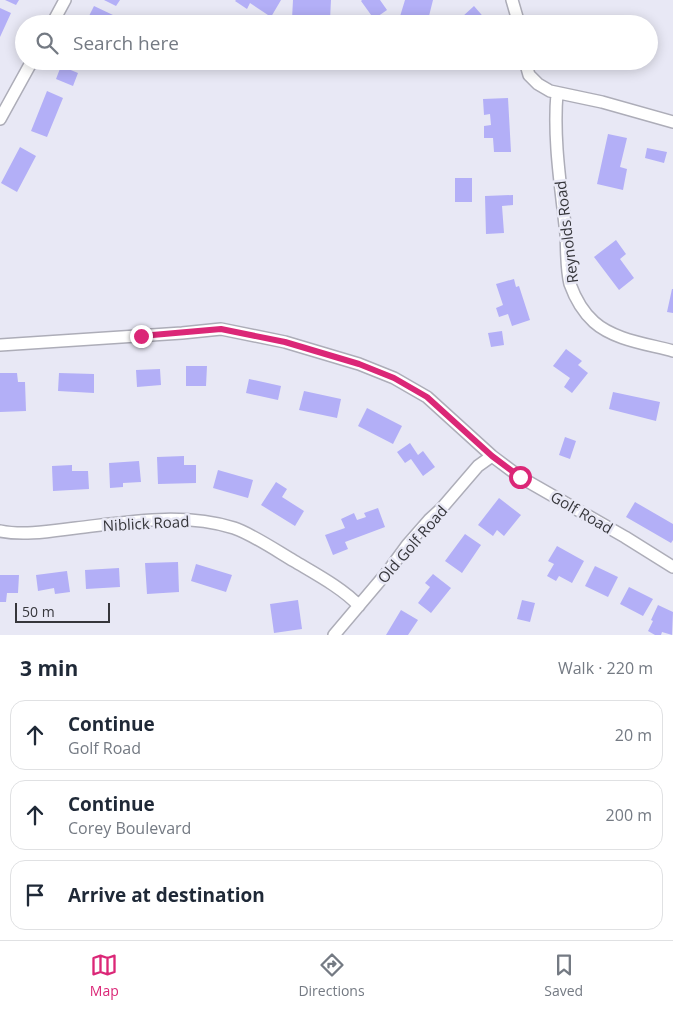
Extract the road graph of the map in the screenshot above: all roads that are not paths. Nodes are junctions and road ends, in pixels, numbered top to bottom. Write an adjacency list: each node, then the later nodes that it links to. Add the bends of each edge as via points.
1 (65, 0): 3 (street)
2 (512, 0): 4 (street)
3 (57, 15)
4 (516, 15)
5 (27, 70): 8 (street)
6 (528, 70): 7 (street, via 538,84)
7 (557, 93): 9 (street, via 612,104); 11 (street, Reynolds Road, via 556,140 568,267 575,298 595,323 608,332)
8 (0, 119)
9 (673, 122)
10 (0, 345): 12 (street, Golf Road, via 221,329 285,342 394,378 427,397)
11 (673, 351)
12 (492, 456): 14 (street, Golf Road, via 520,477); 15 (street, Old Golf Road, via 478,466 429,520)
13 (0, 531): 15 (street, Niblick Road, via 51,531 178,519 236,528 348,594)
14 (673, 567)
15 (359, 606): 16 (street, Old Golf Road)
16 (334, 635)

